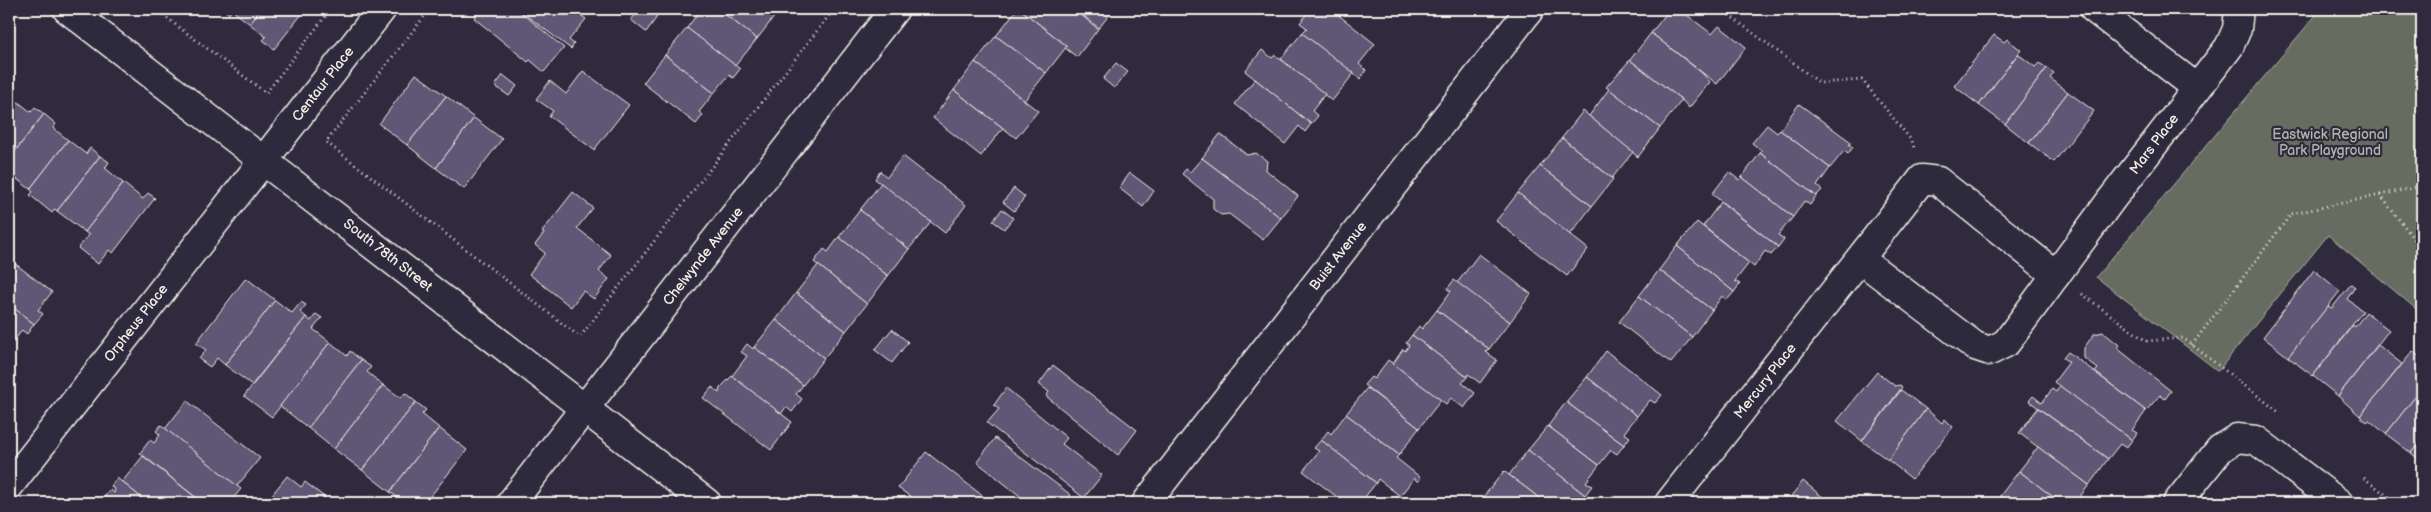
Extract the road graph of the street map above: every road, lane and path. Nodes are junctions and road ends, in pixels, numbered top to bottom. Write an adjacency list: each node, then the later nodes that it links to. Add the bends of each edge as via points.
1 (67, 9): 13 (street, South 78th Street)
2 (155, 9): 3 (path, via 266,93)
3 (331, 9)
4 (382, 9): 13 (street, Centaur Place)
5 (430, 9): 6 (path, via 326,142 580,337)
6 (834, 9)
7 (895, 9): 21 (street, Chelwynde Avenue)
8 (1530, 9): 28 (street, Buist Avenue)
9 (1721, 9): 14 (path, via 1820,83 1862,80 1912,141)
10 (2094, 9): 12 (street)
11 (2239, 9): 12 (street, Mars Place, via 2237,29 2229,47)
12 (2197, 88): 19 (street, Mars Place)
13 (264, 159): 21 (street, South 78th Street); 24 (street, Orpheus Place)
14 (1922, 179): 18 (street, Mercury Place); 19 (street, via 1938,181)
15 (2422, 186): 16 (path)
16 (2380, 195): 17 (path); 20 (path, via 2291,214)
17 (2422, 249)
18 (1860, 259): 19 (street, via 1975,346 1990,351 2006,343); 29 (street, Mercury Place)
19 (2056, 275): 20 (path, via 2146,341 2183,338)
20 (2192, 345): 22 (path)
21 (585, 408): 26 (street, Chelwynde Avenue); 27 (street, South 78th Street)
22 (2286, 417)
23 (2361, 475): 31 (path)
24 (9, 486)
25 (2181, 502): 30 (street, via 2220,449 2236,438 2256,440)
26 (511, 503)
27 (707, 503)
28 (1146, 503)
29 (1669, 503)
30 (2339, 503)
31 (2397, 503)

